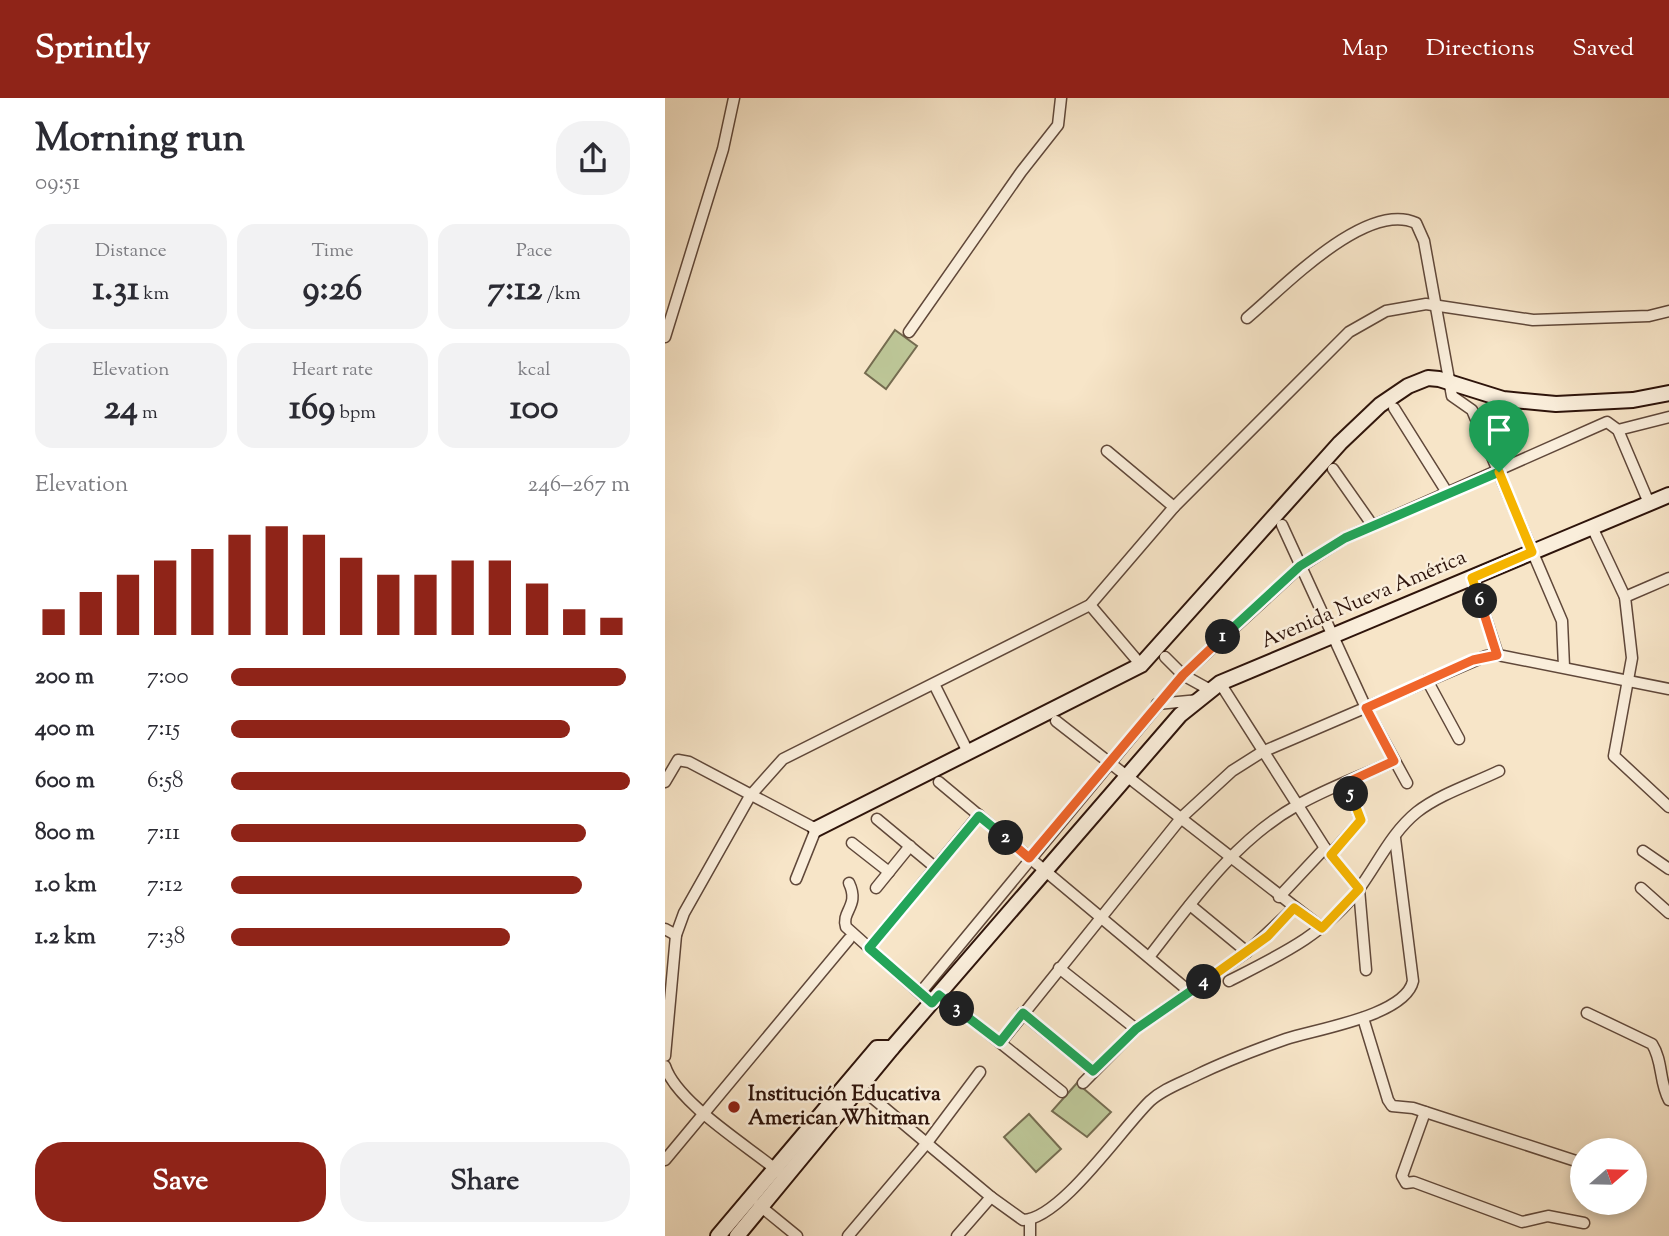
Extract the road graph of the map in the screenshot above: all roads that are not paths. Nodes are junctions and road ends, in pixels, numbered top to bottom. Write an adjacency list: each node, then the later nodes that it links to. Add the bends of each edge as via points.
1 (734, 98): 7 (street, via 723,149)
2 (1061, 98): 6 (street, via 1058,125)
3 (1437, 306): 4 (street, via 1533,320 1649,316); 5 (street, via 1424,241 1416,223 1404,217 1348,234); 8 (street); 19 (street, via 1386,311 1349,332)
4 (1669, 311)
5 (1247, 318)
6 (909, 332)
7 (665, 337)
8 (1452, 382): 9 (street, via 1503,399 1556,404); 15 (street, via 1452,396 1472,410); 32 (street, via 1427,378 1380,405 1340,443)
9 (1669, 393)
10 (1394, 408): 16 (street)
11 (1669, 417): 12 (street)
12 (1618, 430): 15 (street, via 1607,422 1594,425); 18 (street)
13 (1107, 450): 19 (street)
14 (1332, 469): 21 (street)
15 (1499, 472): 16 (street); 23 (street)
16 (1448, 494): 21 (street)
17 (1669, 495): 18 (street, Avenida Nueva América)
18 (1649, 503): 22 (street, Avenida Nueva América)
19 (1174, 506): 28 (street)
20 (1282, 525): 24 (street)
21 (1373, 526): 24 (street)
22 (1591, 527): 23 (street, Avenida Nueva América); 27 (street)
23 (1532, 552): 25 (street, Avenida Nueva América); 33 (street, via 1562,621)
24 (1300, 566): 29 (street); 34 (street)
25 (1472, 578): 29 (street, Avenida Nueva América); 30 (street)
26 (1669, 578): 27 (street)
27 (1625, 597): 36 (street, via 1632,657)
28 (1090, 605): 32 (street); 37 (street)
29 (1332, 637): 39 (street, Avenida Nueva América); 41 (street)
30 (1497, 655): 33 (street); 35 (street)
31 (1165, 657): 34 (street)
32 (1141, 665): 44 (street)
33 (1564, 667): 36 (street)
34 (1183, 675): 39 (street); 40 (street)
35 (1427, 680): 41 (street); 43 (street)
36 (1627, 680): 38 (street); 56 (street, via 1614,756)
37 (934, 684): 44 (street); 54 (street, via 783,759)
38 (1669, 689)
39 (1210, 691): 40 (street); 45 (street); 49 (street, Avenida Nueva América, via 1180,715)
40 (1157, 704): 46 (street)
41 (1366, 708): 45 (street); 47 (street)
42 (1056, 720): 46 (street)
43 (1459, 739)
44 (968, 752): 60 (street)
45 (1262, 752): 55 (street); 58 (street, via 1232,771)
46 (1110, 760): 49 (street); 66 (street)
47 (1394, 761): 52 (street); 53 (street)
48 (1499, 771): 61 (street, via 1429,804)
49 (1129, 774): 58 (street); 71 (street, Avenida Nueva América)
50 (665, 782): 54 (street, via 678,760)
51 (939, 782): 57 (street)
52 (1346, 783): 55 (street); 65 (street, via 1361,820)
53 (1407, 783)
54 (750, 796): 60 (street); 84 (street)
55 (1296, 806): 65 (street); 67 (street)
56 (1669, 807)
57 (979, 816): 66 (street); 68 (street)
58 (1182, 817): 67 (street); 81 (street)
59 (877, 819): 63 (street)
60 (816, 829): 72 (street)
61 (1395, 838): 76 (street); 97 (street, via 1413,981 1400,999)
62 (852, 843): 70 (street)
63 (910, 846): 68 (street); 70 (street)
64 (1643, 850): 69 (street)
65 (1328, 852): 76 (street); 77 (street)
66 (1029, 858): 71 (street); 93 (street)
67 (1231, 858): 77 (street); 78 (street)
68 (936, 868): 86 (street)
69 (1669, 869)
70 (889, 872): 74 (street)
71 (1045, 872): 81 (street); 94 (street, Avenida Nueva América)
72 (796, 879)
73 (849, 883): 86 (street, via 854,903 844,923)
74 (876, 888)
75 (1641, 888): 80 (street)
76 (1359, 889): 82 (street); 90 (street)
77 (1279, 897): 79 (street)
78 (1190, 905): 87 (street); 88 (street)
79 (1294, 908): 82 (street); 87 (street)
80 (1669, 914)
81 (1100, 916): 88 (street); 89 (street)
82 (1322, 928): 91 (street)
83 (665, 929): 84 (street)
84 (676, 935): 100 (street)
85 (849, 939): 109 (street)
86 (869, 948): 93 (street)
87 (1247, 952): 92 (street)
88 (1149, 957): 92 (street)
89 (1059, 968): 95 (street); 98 (street)
90 (1366, 970)
91 (1230, 981)
92 (1190, 992): 98 (street)
93 (919, 993): 94 (street)
94 (935, 999): 99 (street); 105 (street, Avenida Nueva América, via 892,1048 877,1048)
95 (1023, 1013): 99 (street); 102 (street)
96 (1587, 1013): 107 (street, via 1652,1044)
97 (1363, 1018): 108 (street, via 1388,1100 1397,1109); 116 (street, via 1244,1054 1164,1091 1074,1189)
98 (1136, 1029): 102 (street)
99 (1000, 1042): 106 (street)
100 (665, 1056)
101 (665, 1066): 109 (street, via 673,1082)
102 (1093, 1071): 104 (street)
103 (980, 1072): 110 (street)
104 (1083, 1083)
105 (856, 1084): 110 (street); 113 (street)
106 (1062, 1092)
107 (1669, 1100)
108 (1425, 1112): 112 (street); 117 (street, via 1402,1176 1406,1182 1522,1222 1548,1216)
109 (704, 1114): 111 (street); 113 (street)
110 (926, 1144): 114 (street); 121 (street)
111 (665, 1160)
112 (1570, 1160)
113 (780, 1173): 115 (street)
114 (991, 1197): 116 (street, via 1023,1220); 122 (street)
115 (755, 1203): 118 (street); 119 (street); 120 (street)
116 (1030, 1220): 123 (street)
117 (1584, 1223)
118 (718, 1236)
119 (737, 1236)
120 (797, 1236)
121 (848, 1236)
122 (957, 1236)
123 (1030, 1236)

